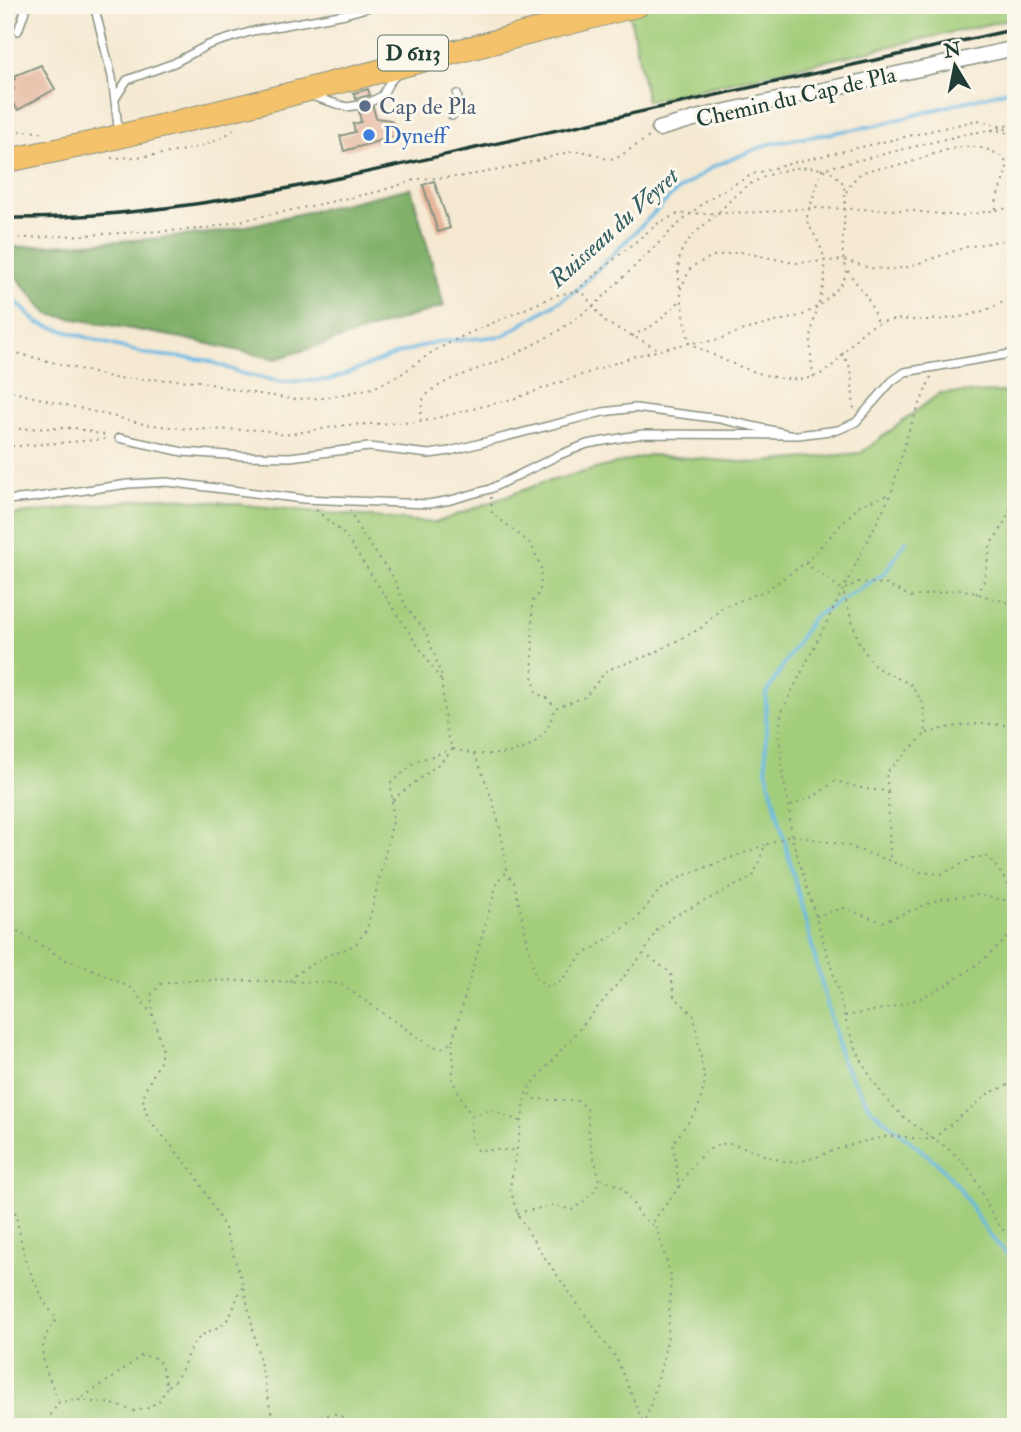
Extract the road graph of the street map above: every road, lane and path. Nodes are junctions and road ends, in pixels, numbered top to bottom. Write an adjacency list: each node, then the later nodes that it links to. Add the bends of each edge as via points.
1 (27, 5): 7 (lane)
2 (94, 5): 11 (lane)
3 (377, 5): 11 (lane, via 208,45 127,80)
4 (598, 5): 14 (main road, D 6113)
5 (624, 5): 8 (street)
6 (638, 5): 8 (main road, D 6113)
7 (18, 31)
8 (519, 35): 22 (main road, D 6113)
9 (1016, 48): 16 (street, Chemin du Cap de Pla)
10 (457, 94): 12 (lane, via 459,106)
11 (115, 99): 14 (lane)
12 (452, 116)
13 (1016, 123): 15 (path)
14 (118, 127): 20 (main road, D 6113)
15 (1003, 127): 18 (path); 19 (path); 29 (path, via 989,121 970,122 768,169 731,185)
16 (659, 129): 32 (path, via 617,159 569,152 505,169 418,179 235,224)
17 (5, 130): 20 (path, via 40,132)
18 (991, 130): 19 (path); 23 (path)
19 (1015, 137)
20 (57, 140): 21 (main road, D 6113)
21 (5, 151)
22 (5, 161)
23 (822, 169): 24 (path, via 843,183); 26 (path); 30 (path, via 770,175 750,184)
24 (846, 193): 27 (path); 28 (path, via 864,172 972,146 988,149 1007,163)
25 (1016, 207): 28 (path)
26 (811, 208): 27 (path); 30 (path); 33 (path, via 807,220)
27 (844, 209): 28 (path, via 959,216); 34 (path)
28 (996, 209)
29 (691, 212): 30 (path); 37 (path, via 657,224); 40 (path)
30 (719, 213): 36 (path, via 683,249 678,264)
31 (1016, 237): 34 (path, via 966,247 905,268 870,268)
32 (5, 239)
33 (826, 259): 34 (path); 36 (path, via 794,263 741,252 713,256 691,267); 41 (path)
34 (844, 260): 35 (path)
35 (847, 271): 41 (path, via 843,282); 42 (path, via 868,298)
36 (680, 290): 39 (path)
37 (576, 291): 40 (path); 45 (path, via 465,335 373,388 325,398 292,399 198,381 114,378)
38 (1016, 293): 42 (path, via 965,316)
39 (681, 301): 43 (path, via 655,324); 44 (path)
40 (594, 306): 43 (path, via 605,322); 52 (path, via 537,343 430,391 422,401)
41 (819, 306): 44 (path, via 715,341); 50 (path, via 809,356)
42 (877, 324): 47 (path, via 854,338)
43 (632, 336): 46 (path)
44 (689, 343): 46 (path); 50 (path, via 767,375 795,381)
45 (5, 350)
46 (660, 350): 52 (path, via 516,398)
47 (842, 353): 50 (path, via 833,366); 53 (path, via 851,369)
48 (1016, 354): 49 (lane)
49 (936, 366): 53 (lane, via 905,372 892,381); 59 (path, via 909,430)
50 (814, 377)
51 (5, 390): 52 (path, via 144,424 188,429 264,430 284,435 346,425)
52 (421, 422)
53 (856, 422): 55 (lane, via 838,430)
54 (5, 429): 56 (path, via 75,428)
55 (798, 436): 56 (lane, via 720,419 635,408 429,454 369,447 290,457 241,456 183,452); 58 (lane, via 643,434 587,444)
56 (119, 438): 57 (path)
57 (5, 447)
58 (490, 489): 63 (lane, via 428,504); 69 (path, via 492,513 531,544 541,568 540,592 532,602 533,676 536,693)
59 (891, 494): 64 (path, via 860,505); 65 (path)
60 (1016, 496): 66 (path, via 991,543 983,585)
61 (303, 499): 62 (lane, via 167,482); 63 (lane); 68 (path, via 345,535)
62 (5, 500)
63 (346, 500): 68 (path, via 406,607 426,632)
64 (805, 563): 65 (path); 69 (path, via 765,591 723,607 702,628 652,654 607,670 585,697)
65 (843, 590): 66 (path, via 858,582 885,584 912,597 961,589); 72 (path, via 859,643 875,667 910,684 923,703); 78 (path, via 781,713 779,736)
66 (976, 594): 67 (path)
67 (1016, 605)
68 (444, 686): 74 (path, via 445,722)
69 (555, 708): 75 (path, via 543,734 522,750)
70 (1016, 715): 71 (path)
71 (1012, 726): 72 (path, via 979,722); 73 (path)
72 (926, 733): 76 (path, via 886,773)
73 (1016, 739)
74 (453, 749): 75 (path); 77 (path, via 442,764); 77 (path, via 408,768 391,783)
75 (474, 754): 82 (path, via 505,849)
76 (888, 791): 78 (path, via 835,781); 81 (path)
77 (392, 801): 89 (path, via 393,821 367,929 355,945 326,956)
78 (789, 806): 79 (path)
79 (791, 835): 80 (path); 81 (path); 85 (path)
80 (765, 845): 82 (path, via 683,876 659,891 636,920 580,957 561,981 548,987 536,979 514,882); 88 (path, via 753,877 674,916 656,931)
81 (890, 859): 83 (path, via 921,872 942,874 975,856 989,857)
82 (506, 873): 92 (path, via 498,880)
83 (1016, 895)
84 (1016, 902): 85 (path, via 977,895 940,899 882,922 845,908)
85 (816, 916): 91 (path)
86 (5, 924): 90 (path, via 66,960 133,989)
87 (1016, 929): 91 (path, via 990,956 928,994)
88 (644, 953): 94 (path); 101 (path, via 671,973 674,996 694,1016 705,1082 698,1109 673,1143)
89 (290, 981): 90 (path, via 161,984 150,995); 92 (path, via 342,985 431,1046 442,1048)
90 (153, 1016): 105 (path, via 162,1049 145,1090 148,1118 211,1199 237,1258)
91 (844, 1016): 97 (path, via 870,1076 903,1116)
92 (452, 1042): 95 (path, via 452,1080)
93 (1015, 1083): 97 (path, via 989,1093)
94 (527, 1090): 96 (path); 99 (path, via 534,1099 578,1101 587,1108 589,1139)
95 (471, 1116): 96 (path, via 490,1110); 98 (path, via 471,1139 477,1150)
96 (522, 1122): 98 (path)
97 (933, 1139): 101 (path, via 885,1137 789,1162 728,1142 716,1145 691,1166); 104 (path, via 977,1179 994,1217)
98 (515, 1150): 102 (path, via 510,1188)
99 (600, 1178): 102 (path, via 593,1196 572,1210 554,1205); 103 (path, via 622,1187 641,1216)
100 (5, 1186): 108 (path, via 12,1196 25,1260 57,1319 41,1352)
101 (679, 1187): 103 (path, via 654,1220)
102 (517, 1213): 113 (path, via 617,1360)
103 (656, 1227): 113 (path, via 671,1276 668,1336)
104 (1016, 1243)
105 (243, 1284): 106 (path, via 226,1321 198,1339 179,1379); 109 (path)
106 (167, 1387): 107 (path, via 160,1400 134,1411); 107 (path, via 162,1364 142,1355)
107 (78, 1400): 108 (path)
108 (59, 1402): 110 (path)
109 (272, 1416): 111 (path); 112 (path, via 278,1422 335,1414)
110 (43, 1427)
111 (271, 1427)
112 (353, 1427)
113 (643, 1427)

